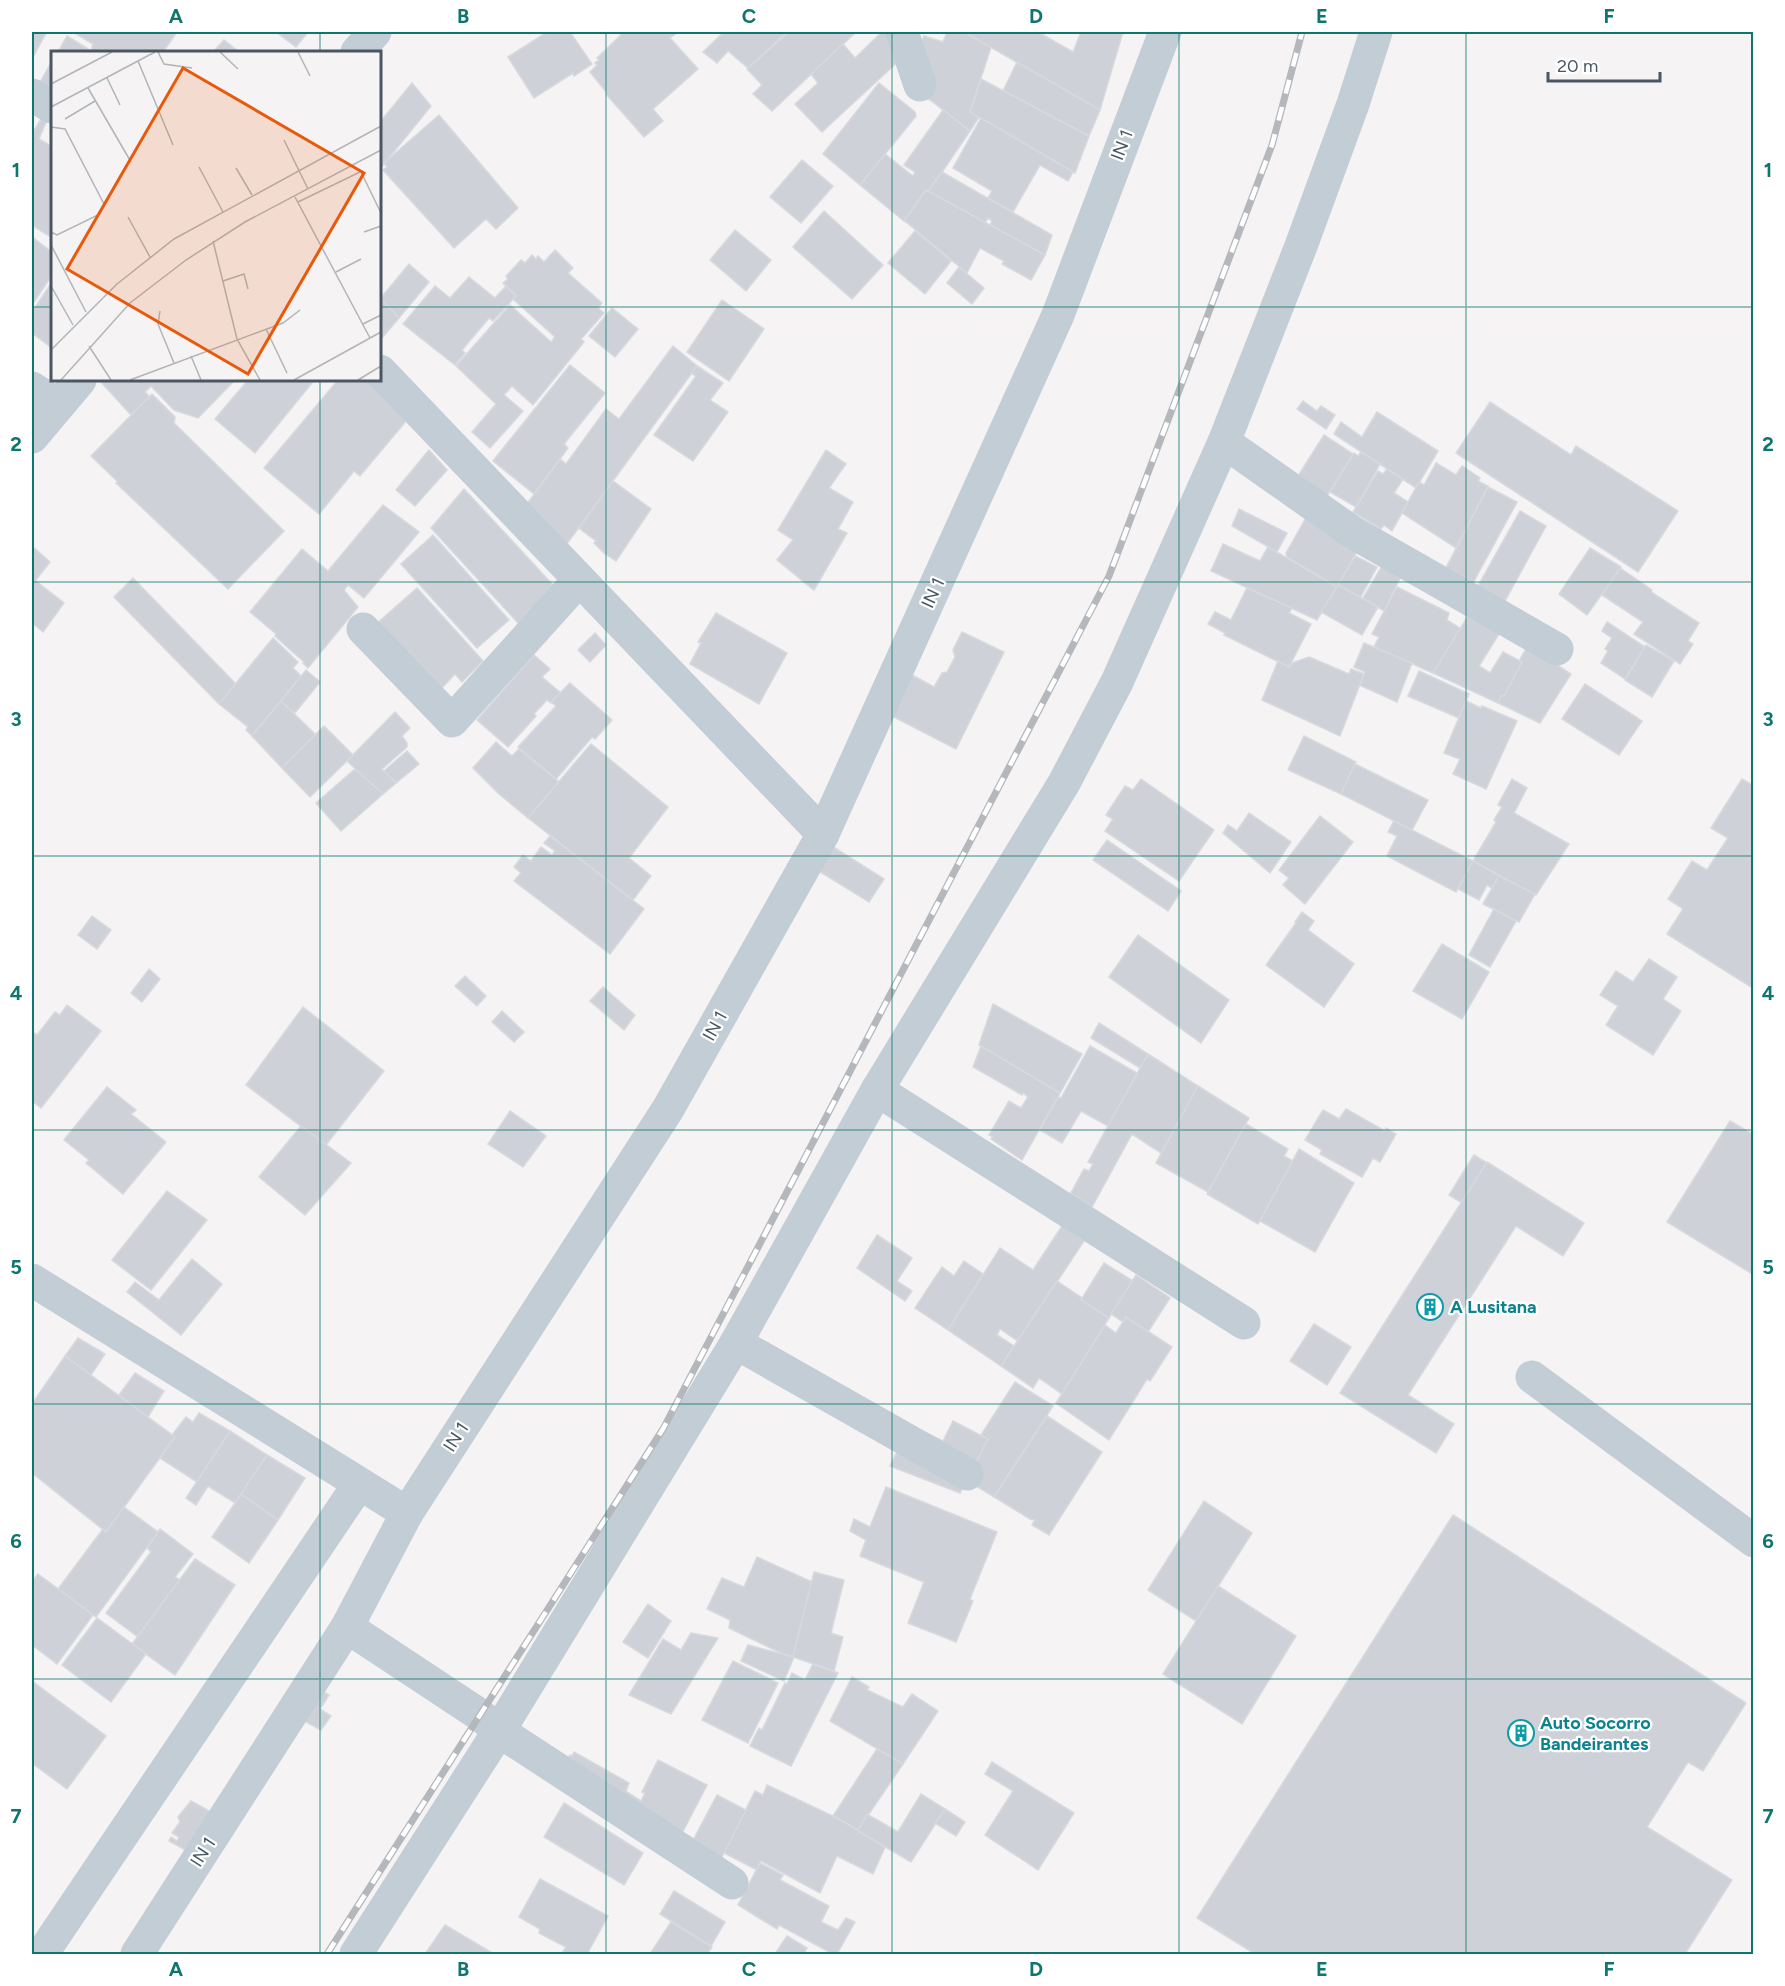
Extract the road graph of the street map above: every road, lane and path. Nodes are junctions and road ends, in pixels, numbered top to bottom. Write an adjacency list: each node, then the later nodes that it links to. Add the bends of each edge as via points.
1 (375, 32): 5 (street)
2 (902, 32): 6 (street)
3 (1165, 32): 17 (street, IN 1, via 1058,315)
4 (1376, 32): 13 (street, via 1301,246)
5 (358, 51)
6 (920, 85)
7 (32, 95): 8 (street)
8 (51, 106)
9 (381, 371): 14 (street)
10 (78, 381): 11 (street)
11 (45, 397): 12 (street)
12 (32, 437)
13 (1224, 442): 16 (street, via 1352,532); 18 (street, via 1117,682 1064,783)
14 (579, 580): 15 (street, via 452,722); 17 (street)
15 (363, 629)
16 (1557, 649)
17 (823, 834): 25 (street, IN 1, via 668,1109)
18 (877, 1090): 20 (street); 21 (street)
19 (32, 1280): 24 (street)
20 (1244, 1323)
21 (736, 1343): 23 (street); 28 (street)
22 (1532, 1377): 26 (street)
23 (967, 1474)
24 (359, 1484): 25 (street); 30 (street)
25 (407, 1513): 27 (street, IN 1)
26 (1754, 1541)
27 (347, 1627): 28 (street); 31 (street, IN 1)
28 (499, 1731): 29 (street); 32 (street)
29 (732, 1883)
30 (42, 1954)
31 (137, 1954)
32 (356, 1954)

